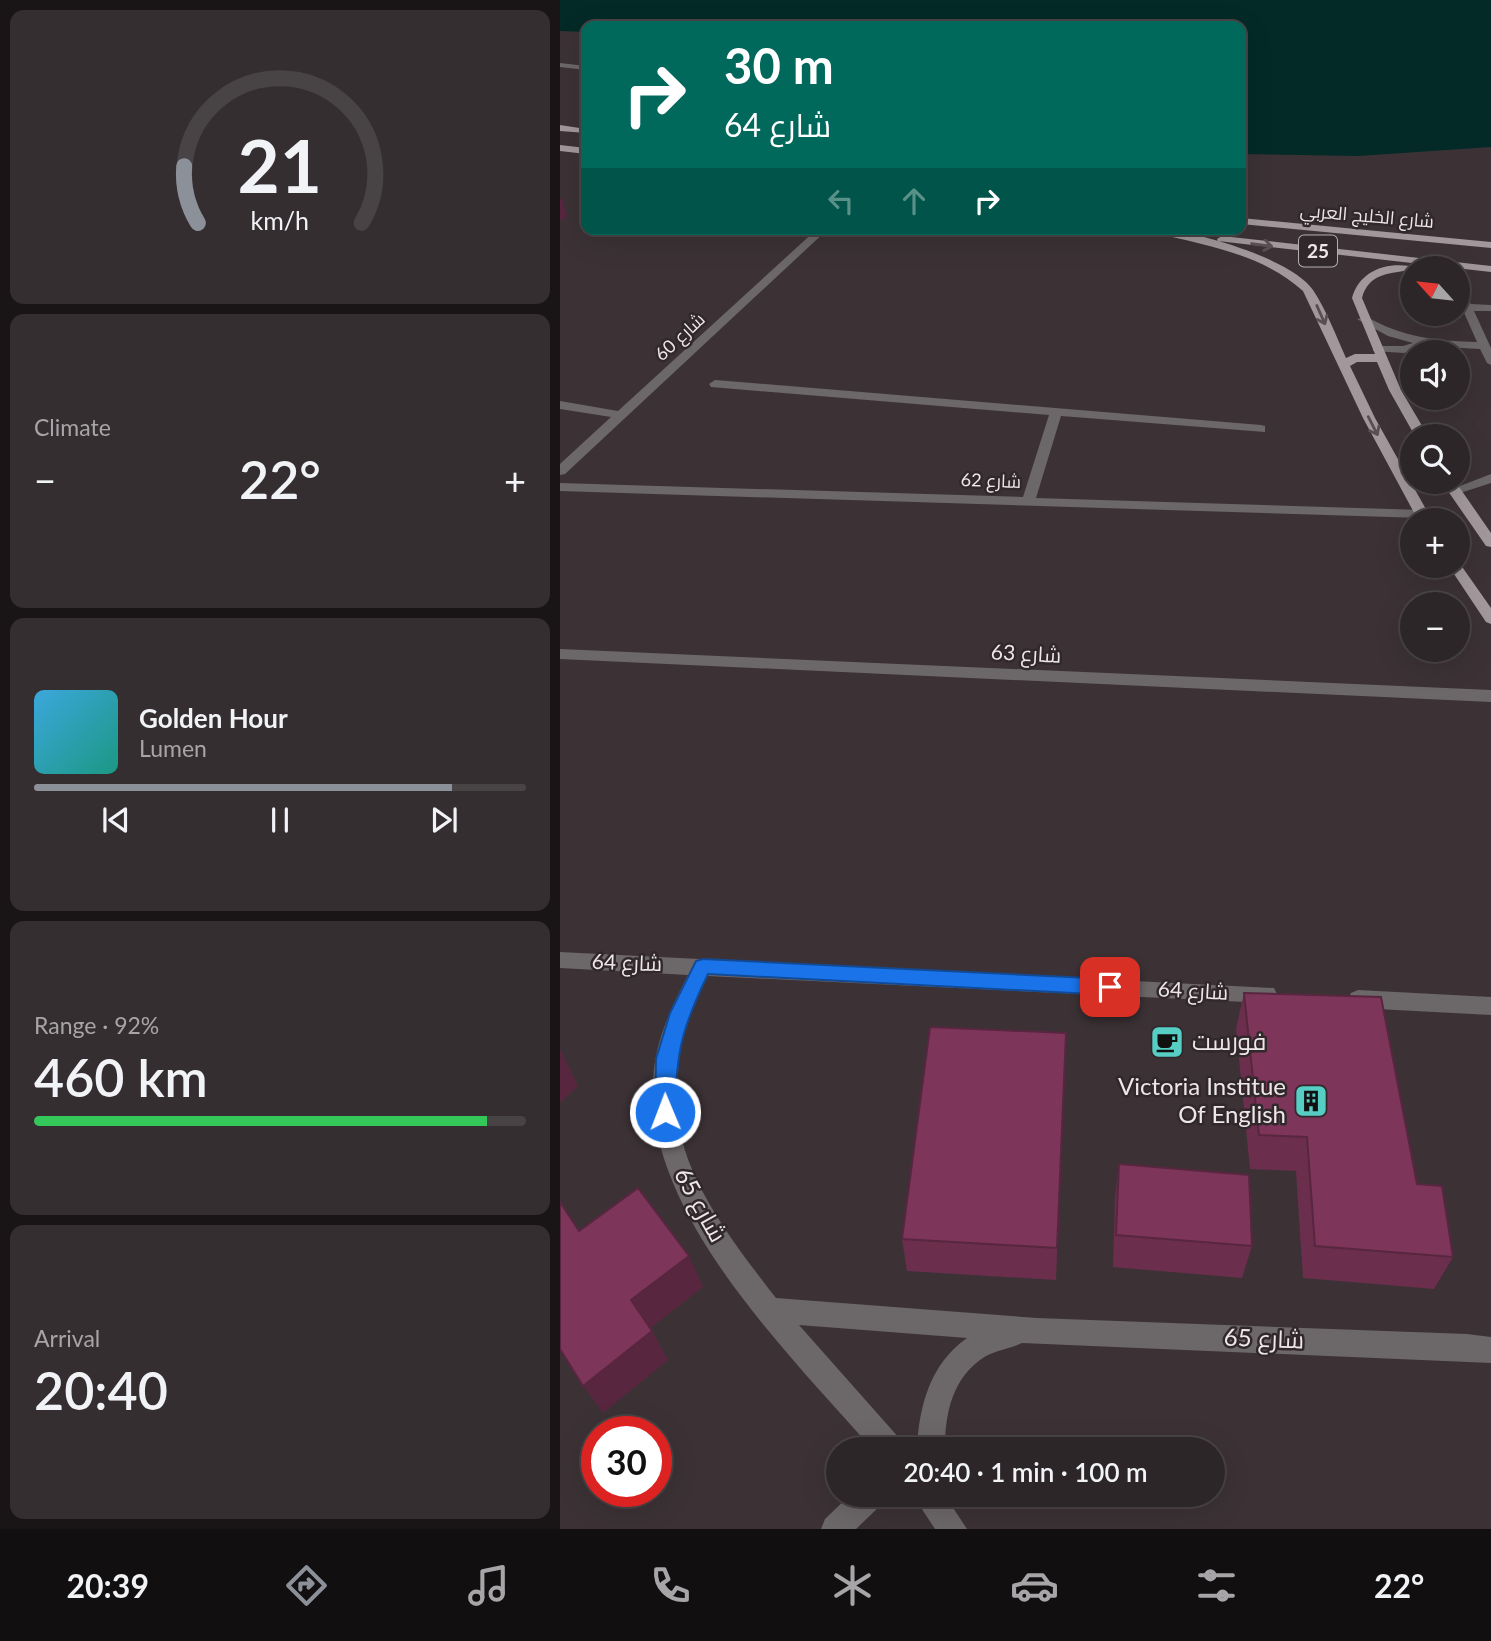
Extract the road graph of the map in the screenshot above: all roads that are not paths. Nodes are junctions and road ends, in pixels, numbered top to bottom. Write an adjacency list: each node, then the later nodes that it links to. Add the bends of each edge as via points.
1 (560, 65): 2 (street)
2 (581, 67)
3 (560, 128): 4 (main road)
4 (581, 130)
5 (560, 148): 6 (main road)
6 (581, 150)
7 (560, 159): 8 (main road)
8 (581, 159)
9 (1246, 222): 13 (main road, شارع الخليج العربي / 25)
10 (816, 235): 31 (street, شارع 60)
11 (1173, 235): 27 (main road, one-way to 27, via 1248,256 1292,275 1308,290)
12 (1194, 235): 16 (main road, شارع الخليج العربي / 25, one-way to 16)
13 (1491, 245)
14 (1400, 269): 20 (main road, via 1383,270 1365,279 1357,298)
15 (1470, 269): 16 (main road)
16 (1491, 269)
17 (1470, 307): 18 (street)
18 (1491, 308)
19 (1470, 316): 23 (street)
20 (1363, 319): 21 (street); 25 (main road)
21 (1410, 340)
22 (1470, 346): 23 (street)
23 (1484, 346): 26 (street)
24 (1400, 351): 25 (street)
25 (1379, 354): 27 (main road); 32 (main road)
26 (1491, 361)
27 (1343, 365): 40 (main road, one-way to 40)
28 (715, 384): 30 (street)
29 (560, 405): 31 (street)
30 (1056, 412): 33 (street); 39 (street)
31 (621, 415): 34 (street, شارع 60)
32 (1415, 424)
33 (1261, 429)
34 (560, 471)
35 (1491, 478): 36 (street)
36 (1470, 482)
37 (560, 487): 39 (street, شارع 62)
38 (1457, 494): 42 (main road)
39 (1028, 502): 41 (street, شارع 62)
40 (1418, 508)
41 (1400, 516)
42 (1491, 543)
43 (1464, 578): 44 (main road)
44 (1491, 619)
45 (560, 654): 46 (street, شارع 63)
46 (1491, 696)
47 (560, 960): 48 (street, شارع 64)
48 (703, 966): 49 (street, شارع 64); 52 (street, شارع 65, via 680,1013 666,1059 667,1132 674,1157 705,1217)
49 (1284, 995)
50 (1339, 998): 51 (street)
51 (1491, 1006)
52 (772, 1310): 53 (street, شارع 65); 55 (street, شارع 65)
53 (1037, 1331): 54 (street, شارع 65); 56 (street, شارع 65, via 991,1340 954,1364 934,1406)
54 (1491, 1350)
55 (880, 1437)
56 (932, 1437)
57 (858, 1507): 58 (street)
58 (835, 1529)

